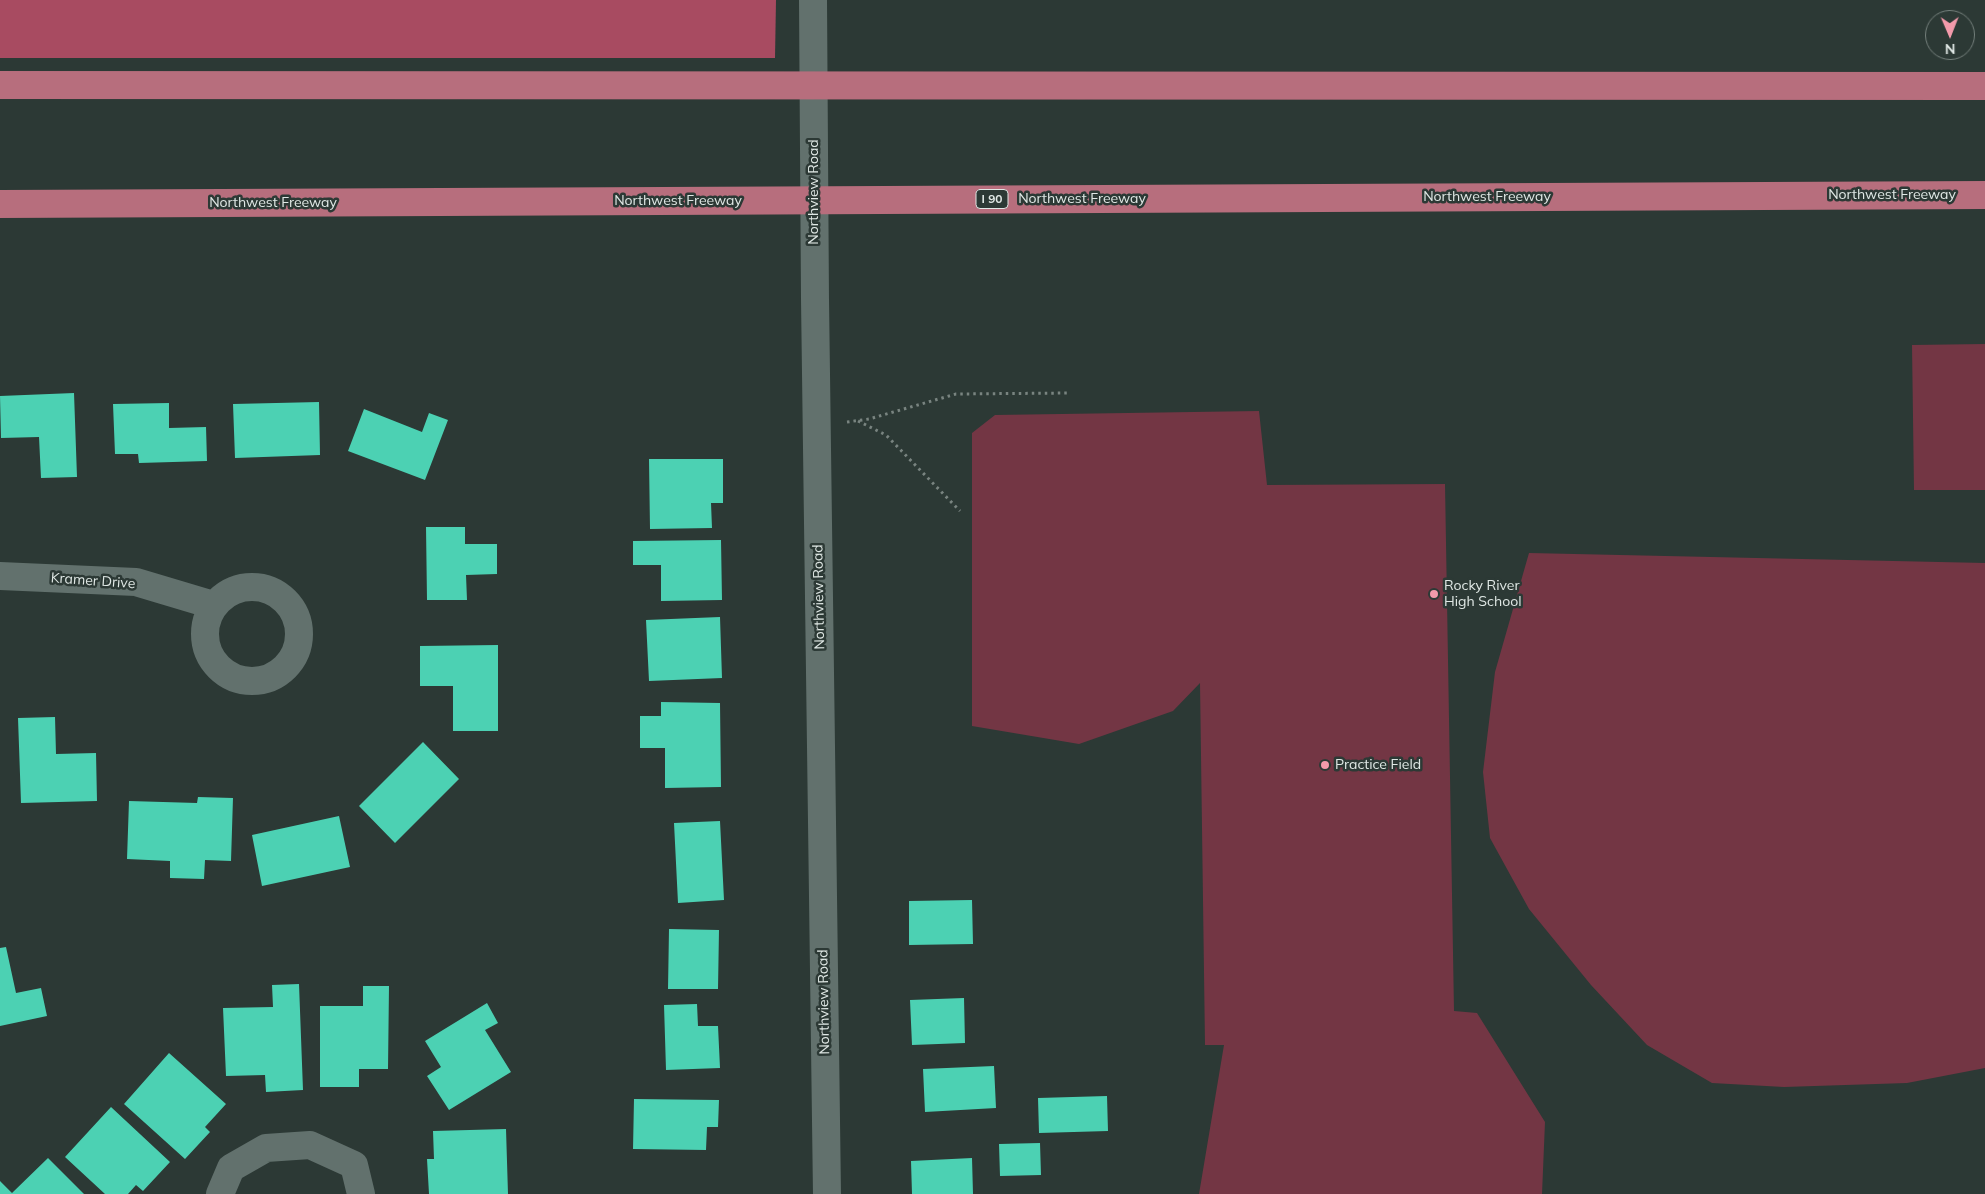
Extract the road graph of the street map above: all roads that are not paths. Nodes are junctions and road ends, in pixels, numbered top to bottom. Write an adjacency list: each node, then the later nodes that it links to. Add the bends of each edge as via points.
1 (813, 0): 10 (street, Northview Road)
2 (0, 85): 3 (highway)
3 (1985, 86)
4 (1985, 195): 5 (highway, Northwest Freeway / I 90)
5 (0, 204)
6 (0, 576): 7 (street, Kramer Drive, via 136,582)
7 (213, 605)
8 (220, 1194): 9 (street, via 231,1168 266,1148 310,1145 354,1165)
9 (361, 1194)
10 (826, 1194)

